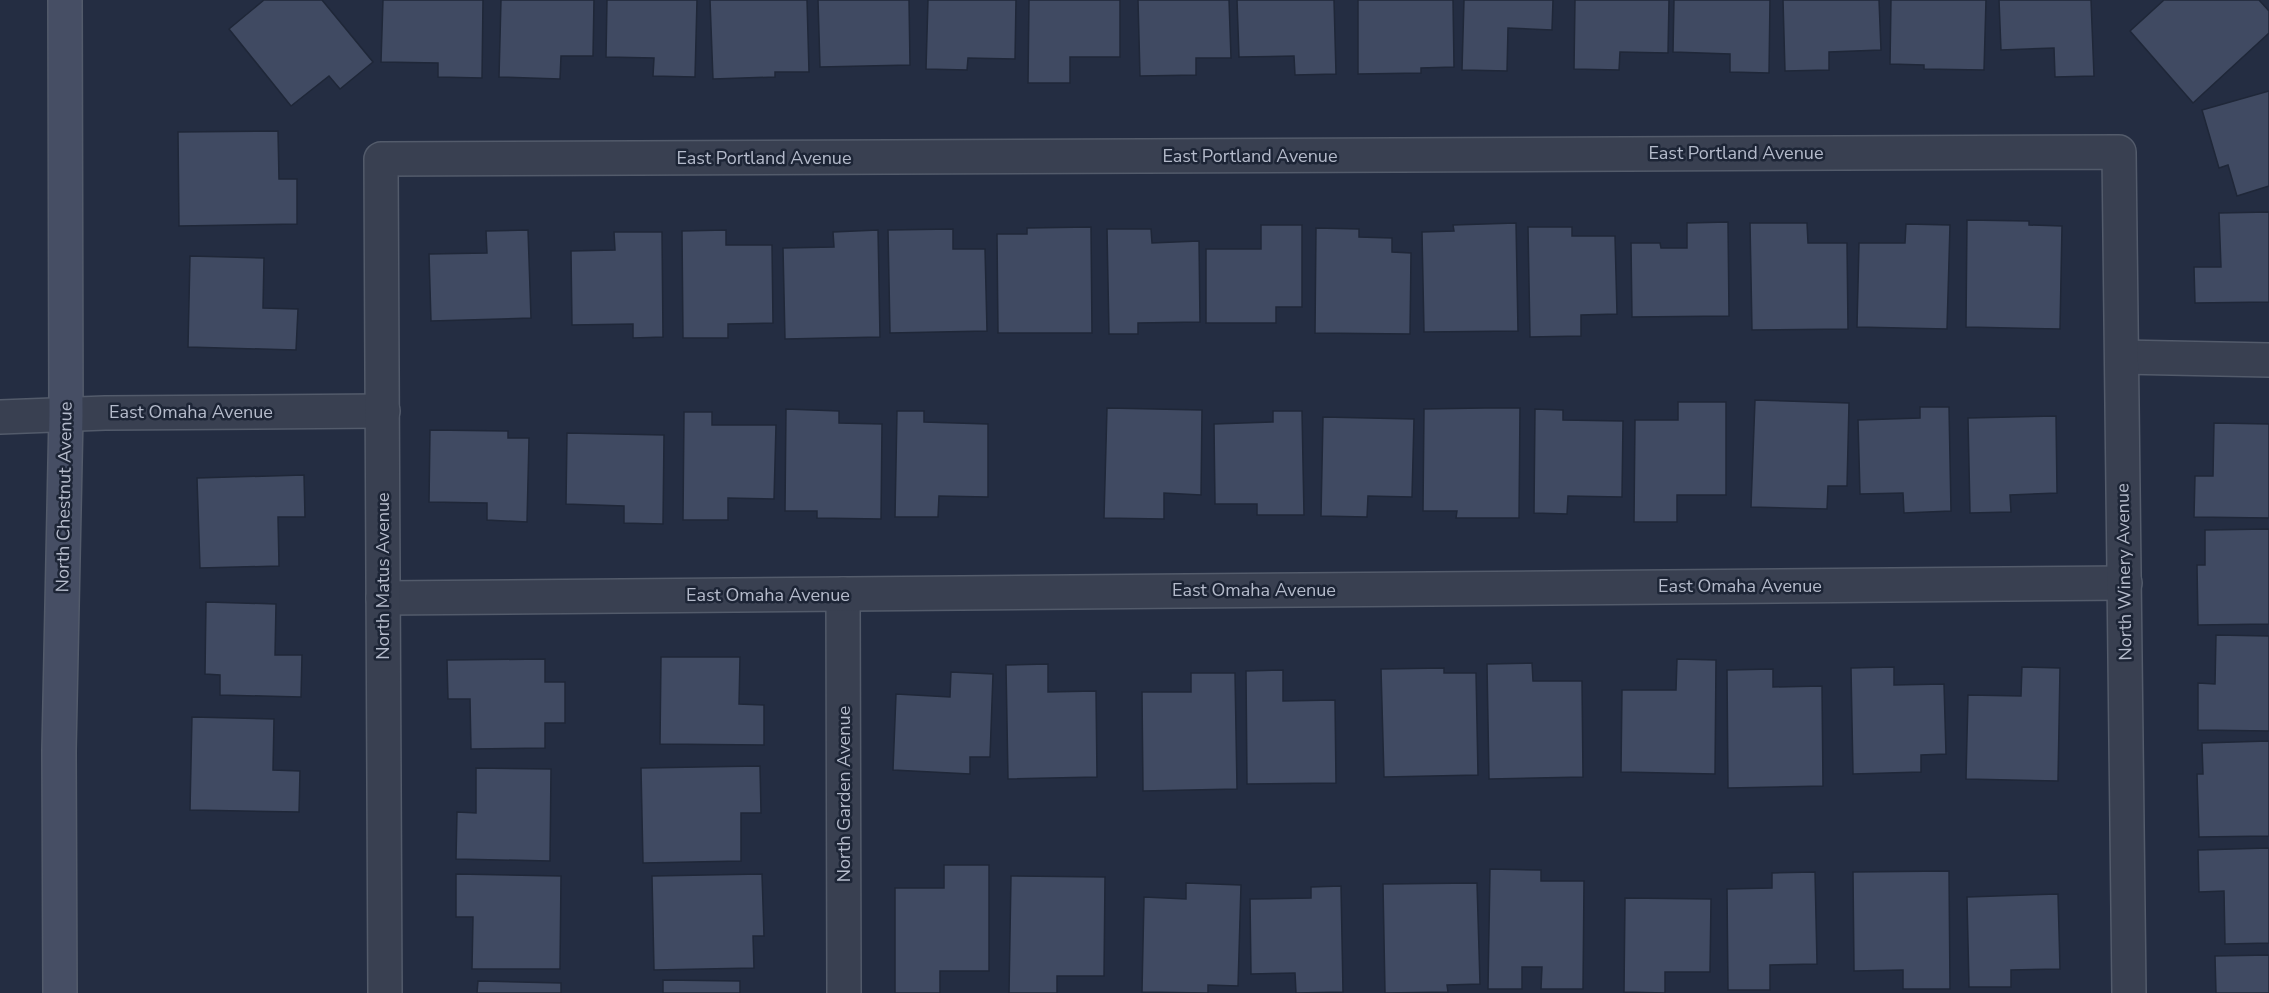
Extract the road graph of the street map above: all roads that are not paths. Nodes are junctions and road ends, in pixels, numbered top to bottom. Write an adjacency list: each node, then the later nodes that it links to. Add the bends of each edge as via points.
1 (65, 0): 7 (main road, North Chestnut Avenue)
2 (2119, 152): 3 (street, East Portland Avenue); 4 (street, North Winery Avenue)
3 (381, 159): 6 (street, North Matus Avenue)
4 (2122, 357): 5 (street); 9 (street, North Winery Avenue)
5 (2269, 360)
6 (383, 411): 7 (street, East Omaha Avenue); 11 (street, North Matus Avenue)
7 (66, 415): 8 (street, East Omaha Avenue); 12 (main road, North Chestnut Avenue, via 59,750)
8 (0, 417)
9 (2124, 583): 10 (street, East Omaha Avenue); 15 (street, North Winery Avenue)
10 (843, 594): 11 (street, East Omaha Avenue); 14 (street, North Garden Avenue)
11 (383, 598): 13 (street, North Matus Avenue)
12 (60, 993)
13 (385, 993)
14 (844, 993)
15 (2129, 993)

